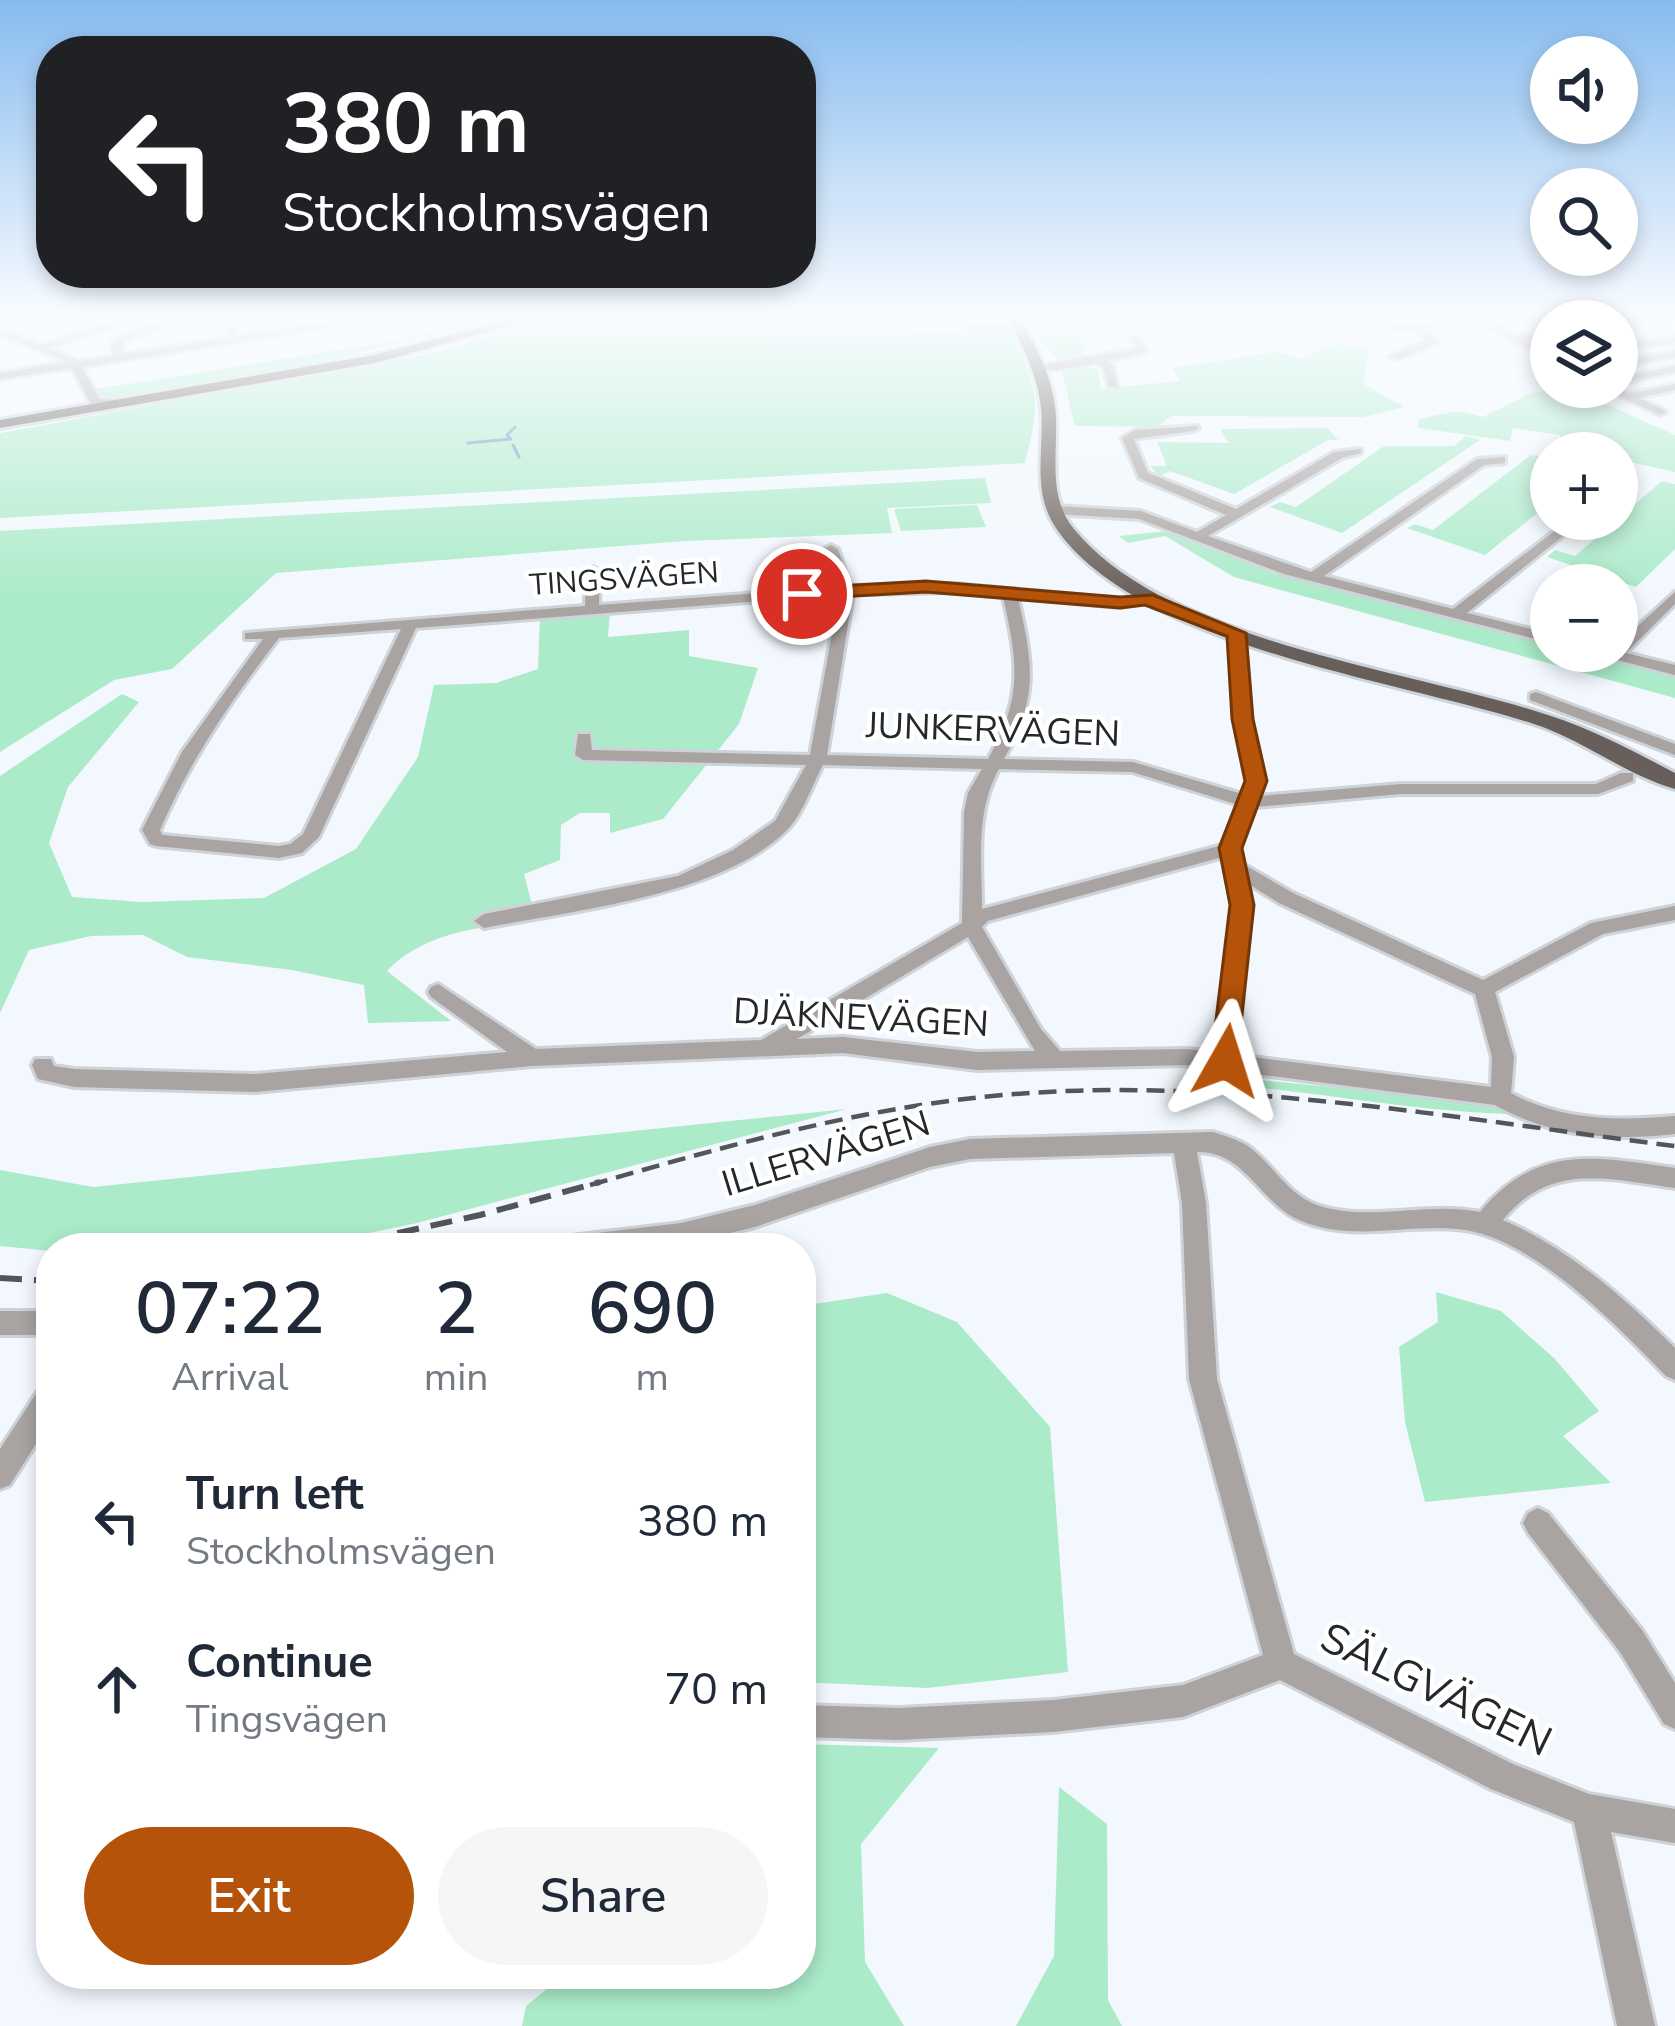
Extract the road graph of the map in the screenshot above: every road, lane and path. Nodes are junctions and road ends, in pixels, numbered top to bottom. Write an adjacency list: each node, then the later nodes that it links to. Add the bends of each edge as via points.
1 (75, 409): 7 (street)
2 (89, 409): 7 (main road)
3 (95, 409): 10 (main road)
4 (1045, 409): 14 (main road, via 1044,475)
5 (1653, 409): 8 (street)
6 (1673, 409): 8 (street)
7 (70, 412): 10 (main road)
8 (1660, 412): 9 (street)
9 (1675, 419)
10 (0, 425)
11 (1193, 428): 15 (street, via 1135,433 1128,438 1136,466)
12 (1357, 452): 15 (street)
13 (1501, 460): 20 (street, via 1481,463)
14 (1055, 511): 16 (street, via 1141,515); 24 (main road, via 1073,540)
15 (1236, 514): 16 (street)
16 (1199, 536): 20 (street)
17 (1551, 540): 26 (street)
18 (831, 549): 21 (street)
19 (593, 571): 25 (street)
20 (1313, 577): 26 (street)
21 (844, 591): 22 (street, TINGSVÄGEN); 25 (street, TINGSVÄGEN); 38 (street)
22 (1009, 592): 24 (street, TINGSVÄGEN); 39 (street, via 1025,661 1014,727)
23 (1675, 596): 28 (street)
24 (1146, 599): 29 (main road)
25 (592, 608): 27 (street, TINGSVÄGEN)
26 (1456, 614): 30 (street)
27 (411, 623): 32 (street, TINGSVÄGEN); 32 (street, via 310,837 296,849 156,840 151,830 182,763)
28 (1638, 627)
29 (1237, 633): 41 (main road, via 1540,719); 42 (street, via 1256,781)
30 (1530, 633)
31 (250, 635): 32 (street, TINGSVÄGEN)
32 (274, 635)
33 (1638, 661): 34 (street)
34 (1675, 670)
35 (1536, 697): 37 (street)
36 (584, 737): 38 (street, JUNKERVÄGEN, via 583,755)
37 (1675, 750)
38 (818, 758): 39 (street, JUNKERVÄGEN); 46 (street, via 782,825 740,854 683,881)
39 (994, 764): 42 (street, JUNKERVÄGEN, via 1133,766); 47 (street, via 973,812)
40 (1627, 777): 42 (street, JUNKERVÄGEN, via 1598,789 1401,789)
41 (1675, 782)
42 (1249, 802): 43 (street)
43 (1231, 848): 44 (street); 47 (street, via 981,916)
44 (1238, 869): 48 (street); 53 (street, via 1242,905)
45 (1675, 913): 48 (street, via 1598,928)
46 (484, 921)
47 (972, 926): 50 (street); 52 (street)
48 (1484, 989): 55 (street, via 1505,1067)
49 (438, 992): 51 (street)
50 (768, 1045): 51 (street, DJÄKNEVÄGEN); 52 (street, DJÄKNEVÄGEN)
51 (532, 1058): 54 (street, DJÄKNEVÄGEN, via 256,1083 74,1078 46,1073)
52 (1054, 1059): 53 (street, DJÄKNEVÄGEN)
53 (1226, 1061): 55 (street, DJÄKNEVÄGEN)
54 (43, 1065)
55 (1499, 1097): 56 (street, DJÄKNEVÄGEN, via 1560,1122)
56 (1675, 1125)
57 (1184, 1143): 59 (street, ILLERVÄGEN, via 1236,1148 1291,1205 1329,1220); 60 (street, ILLERVÄGEN, via 970,1149); 67 (street, via 1203,1379)
58 (1675, 1178): 59 (street, via 1548,1169)
59 (1485, 1223): 63 (street, via 1600,1295)
60 (685, 1233)
61 (0, 1323): 62 (street)
62 (36, 1323)
63 (1675, 1366)
64 (36, 1419): 65 (street)
65 (0, 1475)
66 (1538, 1522): 68 (street, via 1631,1641)
67 (1281, 1664): 69 (street, SÄLGVÄGEN, via 1183,1701 1009,1718); 70 (street, SÄLGVÄGEN, via 1503,1777)
68 (1675, 1713)
69 (816, 1721)
70 (1589, 1811): 71 (street, SÄLGVÄGEN); 72 (street)
71 (1675, 1826)
72 (1636, 2026)

